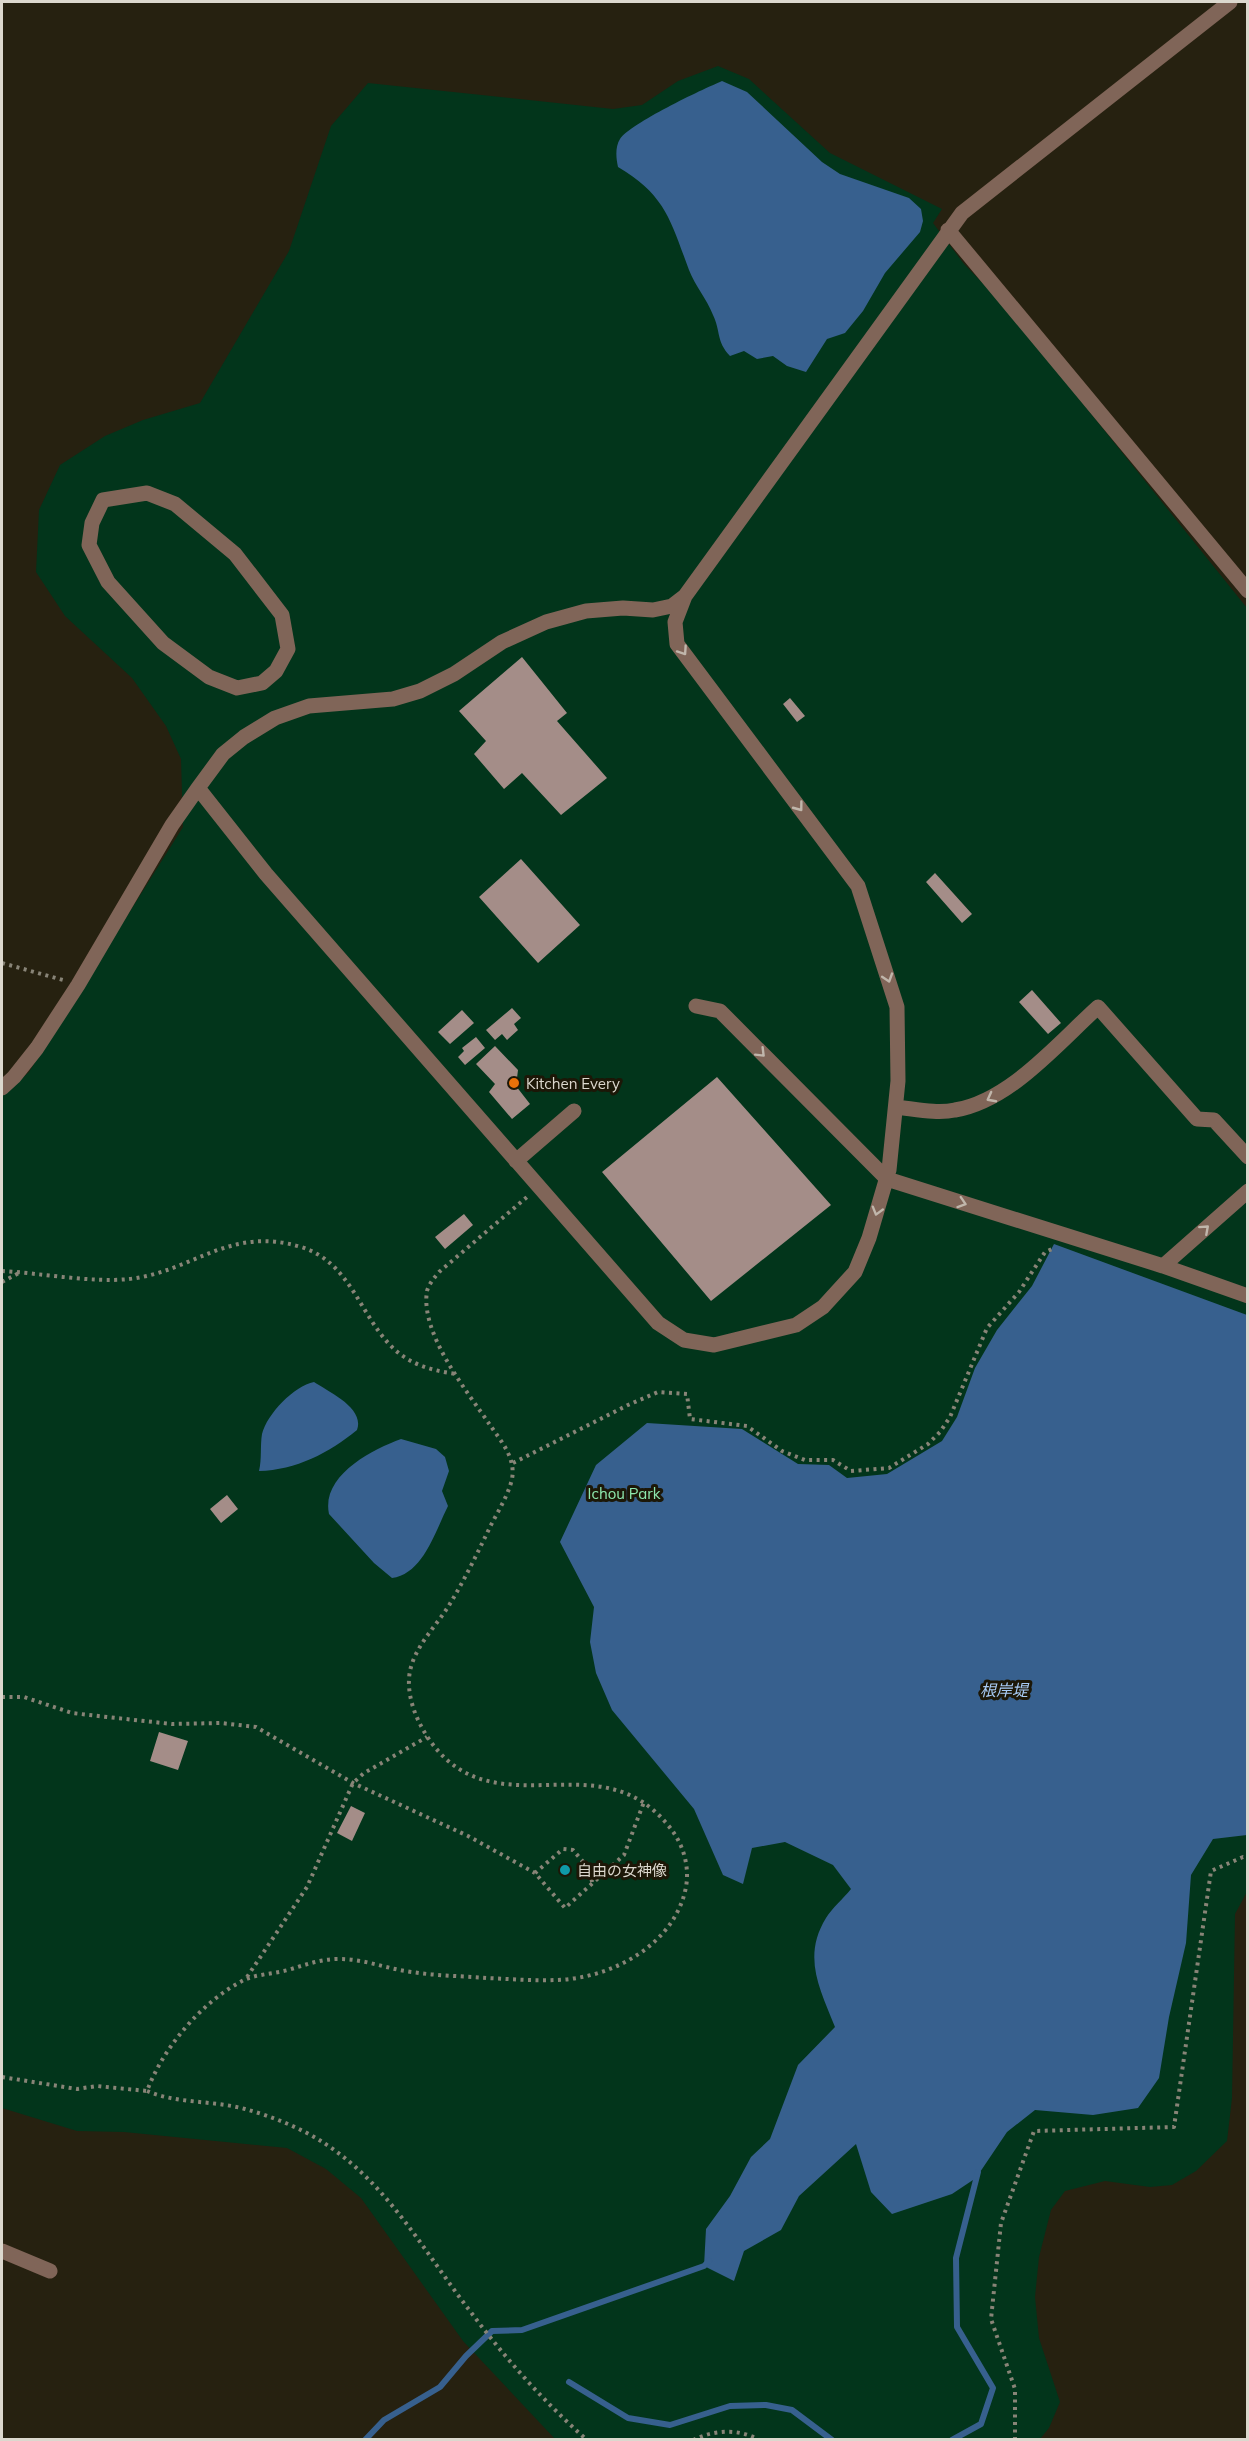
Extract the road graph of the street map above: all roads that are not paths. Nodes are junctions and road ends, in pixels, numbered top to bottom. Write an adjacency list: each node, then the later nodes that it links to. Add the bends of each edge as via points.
1 (1230, 2): 2 (street, via 962,213)
2 (948, 230): 3 (street); 4 (street)
3 (1248, 591)
4 (685, 596): 6 (street, via 662,608 586,611 546,622 502,642 454,675 420,691 393,699 309,706 275,718 223,754); 9 (street, one-way to 9, via 675,622 677,644 858,886 897,1007)
5 (288, 649): 5 (street, via 276,671 262,683 237,688 209,677 163,643 108,582 89,545 92,523 103,500 147,493 175,504 235,554 282,615)
6 (198, 788): 8 (street, via 37,1048); 12 (street, via 266,874)
7 (696, 1006): 13 (street, one-way to 13, via 720,1011)
8 (2, 1088)
9 (896, 1107): 11 (street, one-way to 9, via 1214,1120 1197,1119 1098,1007 1000,1093 977,1105 953,1111); 13 (street)
10 (574, 1111): 12 (street)
11 (1248, 1157)
12 (516, 1161): 13 (street, one-way to 12, via 855,1272 823,1307 796,1325 714,1346 684,1340 658,1323)
13 (887, 1179): 15 (street, one-way to 15)
14 (1248, 1191): 15 (street, one-way to 14)
15 (1163, 1266): 16 (street)
16 (1248, 1296)
17 (2, 2251): 18 (street)
18 (50, 2271)

